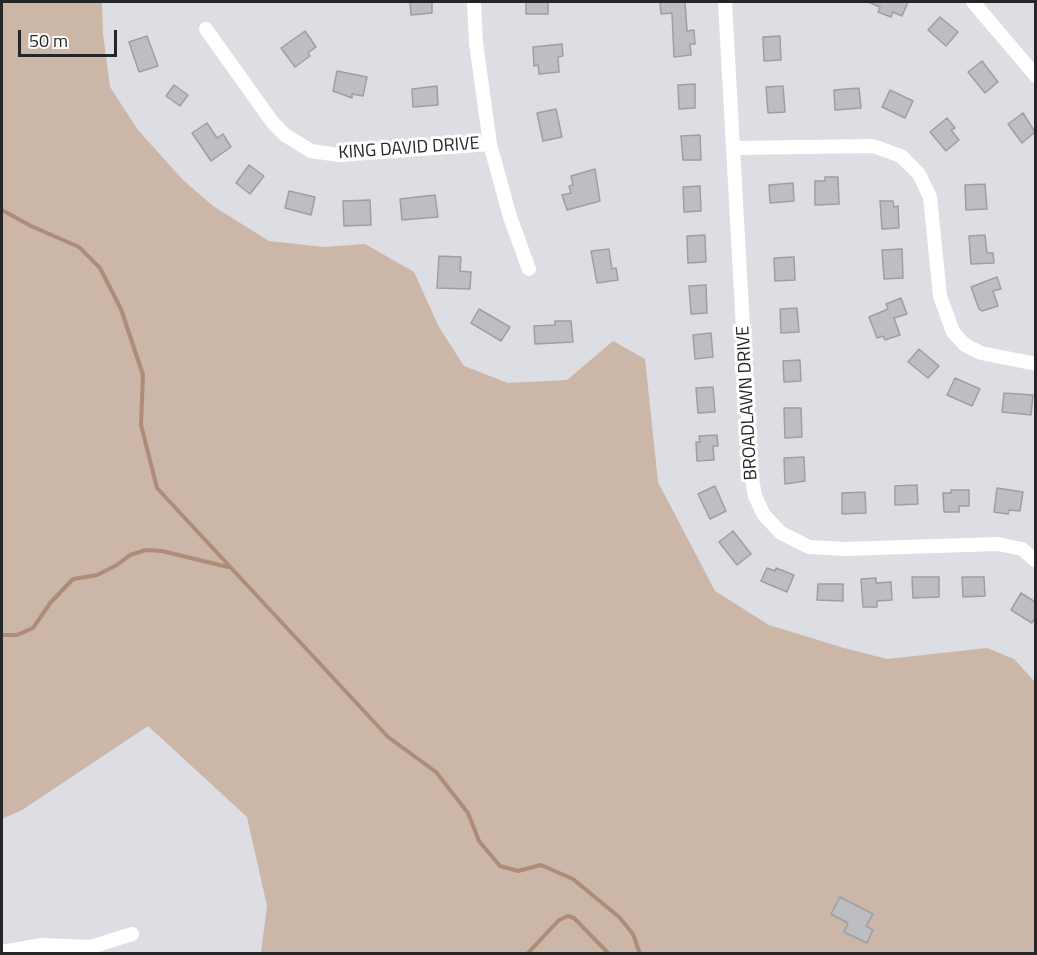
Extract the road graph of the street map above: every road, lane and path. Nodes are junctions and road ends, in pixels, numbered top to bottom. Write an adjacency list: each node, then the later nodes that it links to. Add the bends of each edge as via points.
1 (474, 2): 6 (street)
2 (725, 2): 7 (street, BROADLAWN DRIVE)
3 (974, 2): 5 (street)
4 (207, 29): 6 (street, KING DAVID DRIVE, via 273,123 311,151 339,155)
5 (1035, 76)
6 (490, 144): 8 (street)
7 (734, 148): 9 (street, via 873,146 901,156 919,174 930,197 940,296 953,332 981,354); 10 (street, BROADLAWN DRIVE, via 750,474 764,514 781,533 808,547 1010,545 1022,549)
8 (529, 269)
9 (1035, 364)
10 (1035, 561)
11 (132, 934): 12 (street, via 92,947 42,945)
12 (2, 952)

